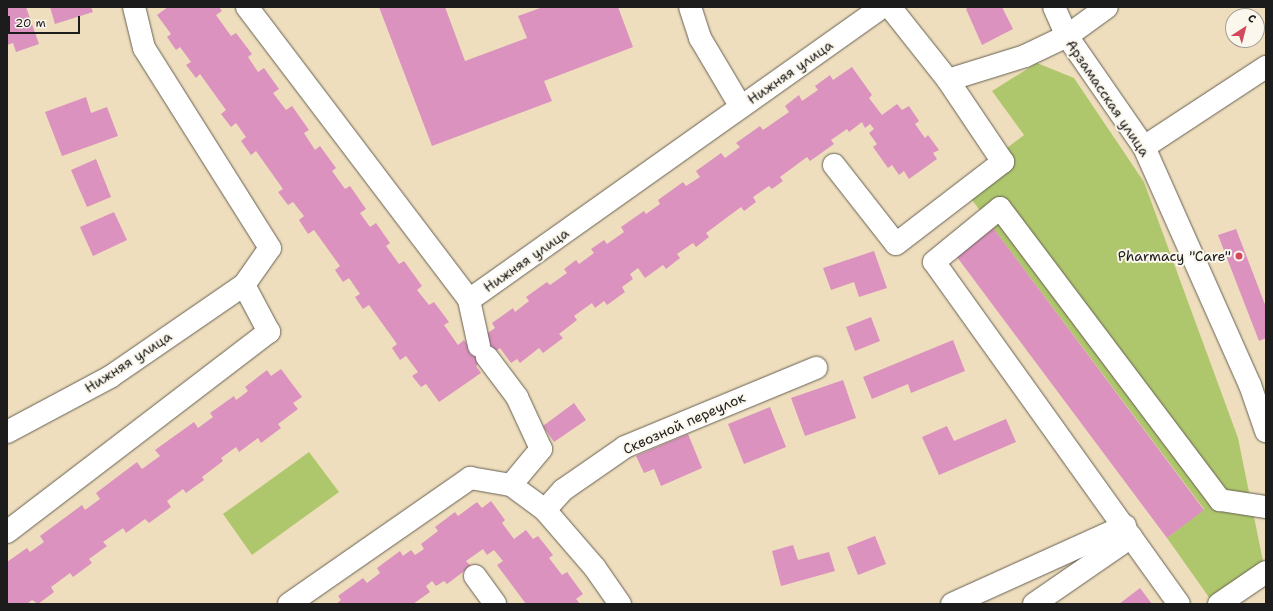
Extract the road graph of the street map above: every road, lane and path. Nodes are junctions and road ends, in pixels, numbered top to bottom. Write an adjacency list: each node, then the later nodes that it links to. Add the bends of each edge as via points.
1 (134, 7): 14 (street, via 144,48 270,248)
2 (247, 7): 15 (street, Нижняя улица)
3 (690, 7): 11 (street, via 700,38)
4 (882, 7): 11 (street, Нижняя улица)
5 (890, 7): 10 (street)
6 (1054, 7): 8 (street, Арзамасская улица)
7 (1107, 7): 8 (street)
8 (1067, 36): 10 (street, via 1025,56); 12 (street, Арзамасская улица)
9 (1266, 67): 12 (street)
10 (948, 80): 13 (street, via 1004,162 896,244)
11 (741, 107): 15 (street, Нижняя улица)
12 (1144, 148): 17 (street, Арзамасская улица, via 1250,385)
13 (834, 165)
14 (244, 285): 18 (street, Нижняя улица, via 110,377); 23 (street, via 269,332)
15 (469, 300): 19 (street, via 483,351 517,397 541,449)
16 (816, 368): 21 (street, Сквозной переулок, via 624,447 563,490)
17 (1266, 431)
18 (7, 432)
19 (511, 485): 21 (street); 26 (street, via 470,478)
20 (1266, 506): 22 (street, via 1220,500 1000,208 934,262)
21 (545, 510): 28 (street, via 595,568)
22 (1128, 531): 29 (street, via 1067,552); 30 (street); 31 (street)
23 (7, 532)
24 (1266, 572): 32 (street)
25 (475, 576): 27 (street)
26 (289, 604)
27 (495, 604)
28 (620, 604)
29 (952, 604)
30 (1034, 604)
31 (1179, 604)
32 (1219, 604)

